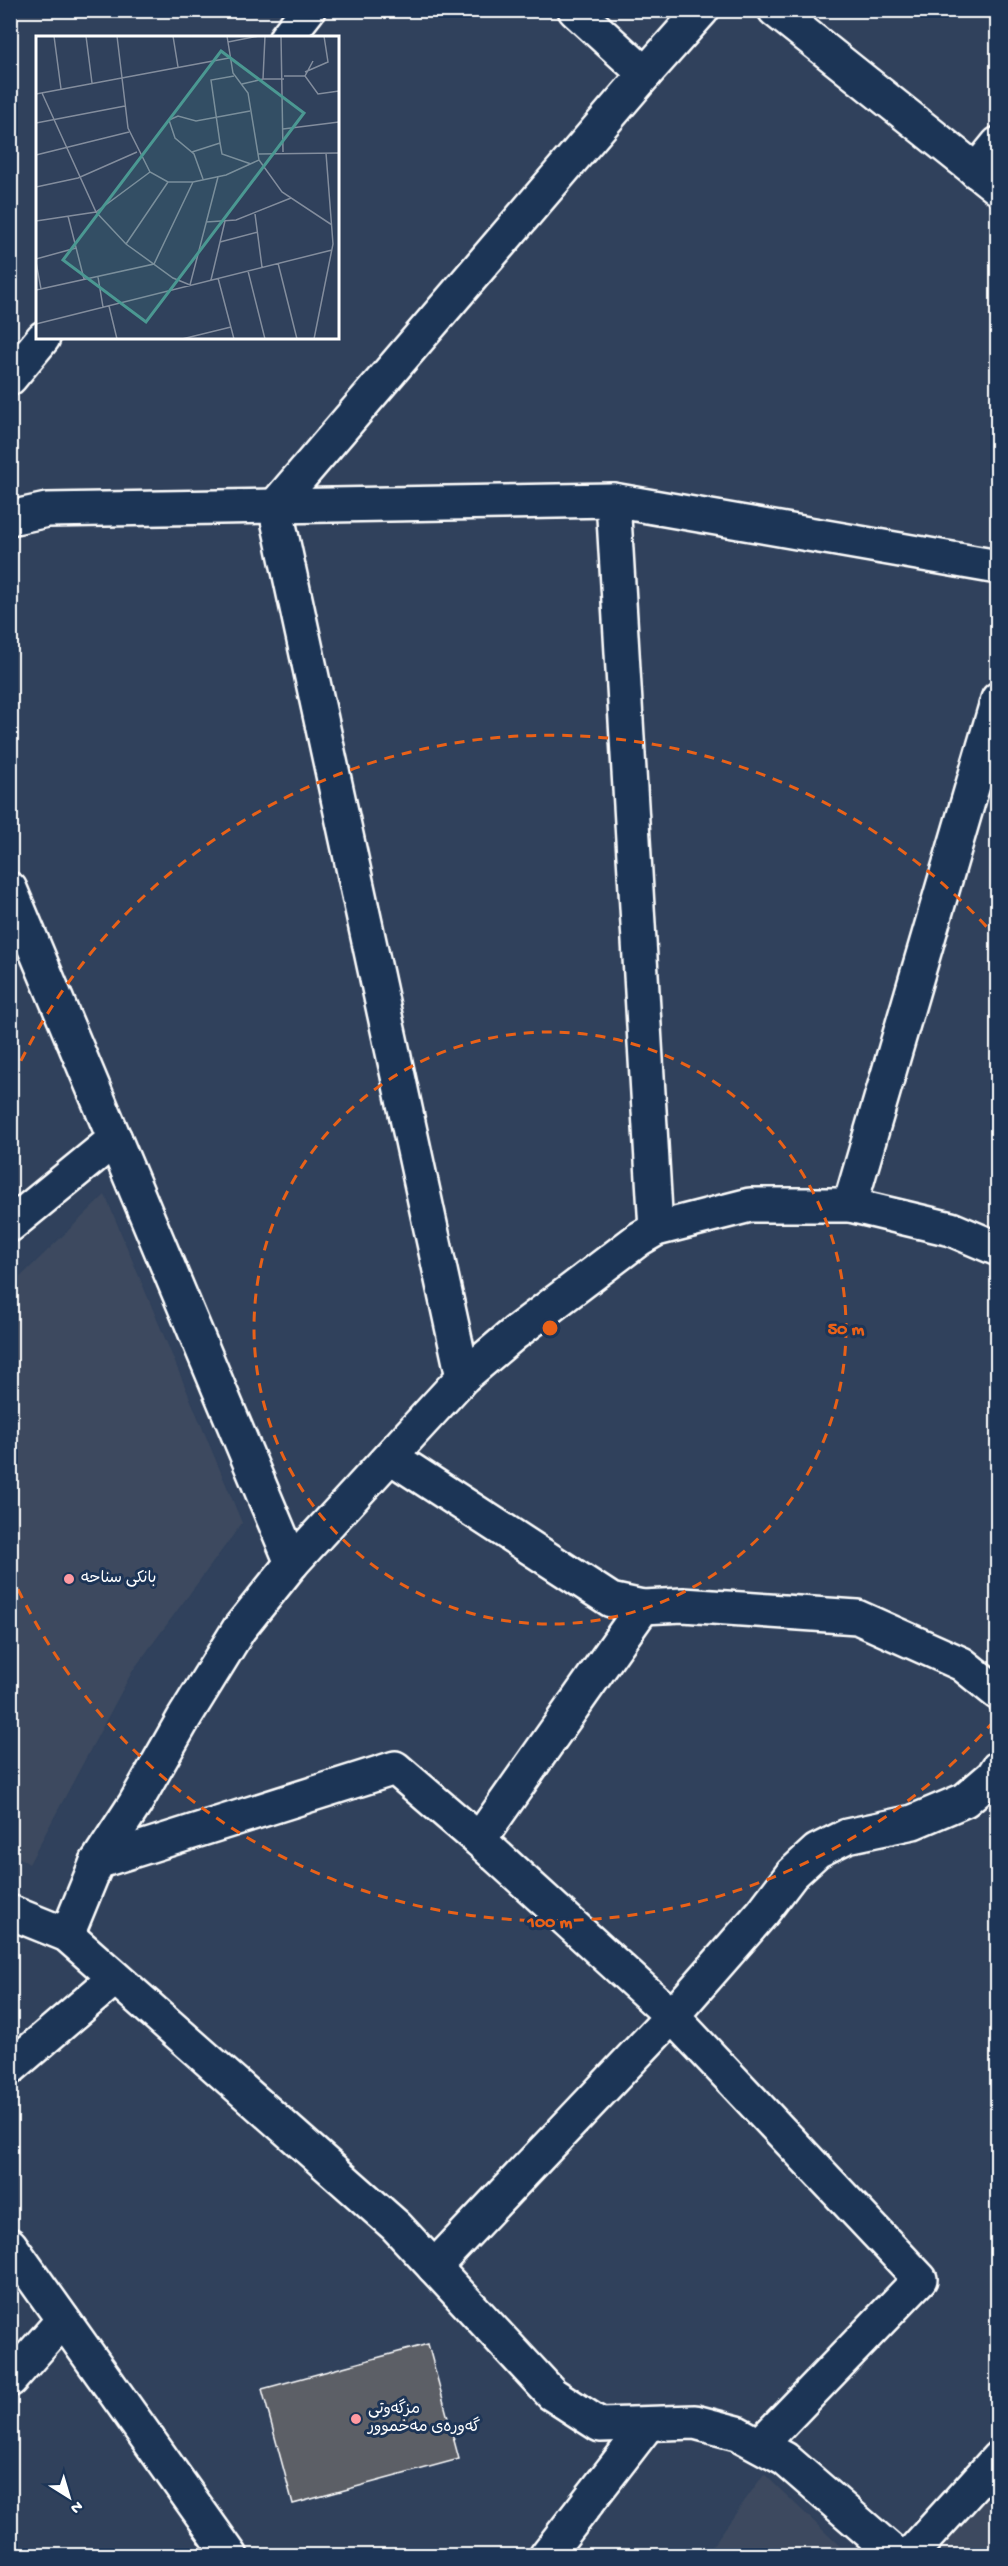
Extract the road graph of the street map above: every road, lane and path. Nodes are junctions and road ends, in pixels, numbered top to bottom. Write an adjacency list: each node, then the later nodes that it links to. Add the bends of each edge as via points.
1 (308, 10): 5 (street)
2 (575, 10): 6 (street)
3 (702, 10): 6 (street)
4 (775, 10): 8 (street)
5 (288, 36)
6 (645, 74): 12 (street)
7 (998, 144): 8 (street)
8 (987, 180)
9 (42, 339): 10 (street)
10 (10, 378)
11 (613, 500): 12 (street); 14 (street); 20 (street)
12 (274, 506): 13 (street, via 46,510); 22 (street)
13 (10, 518)
14 (998, 567)
15 (998, 699): 18 (street)
16 (10, 889): 17 (street)
17 (115, 1139): 19 (street); 24 (street)
18 (850, 1205): 20 (street, via 750,1205); 21 (street, via 951,1229)
19 (10, 1225)
20 (656, 1229): 22 (street)
21 (998, 1249)
22 (462, 1377): 23 (street)
23 (391, 1457): 24 (street); 25 (street, via 611,1600)
24 (292, 1563): 29 (street, via 239,1629)
25 (643, 1607): 26 (street, via 683,1605 857,1617 962,1665); 28 (street)
26 (998, 1693)
27 (998, 1768): 33 (street, via 965,1800 913,1822 847,1836 817,1851 792,1874)
28 (479, 1840): 29 (street, via 395,1768); 33 (street)
29 (97, 1862): 31 (street)
30 (10, 1912): 31 (street)
31 (67, 1935): 32 (street)
32 (116, 1978): 34 (street); 36 (street, via 396,2226)
33 (672, 2016): 36 (street); 40 (street, via 920,2279)
34 (10, 2068)
35 (10, 2245): 37 (street)
36 (434, 2267): 39 (street, via 552,2394 600,2425)
37 (63, 2320): 38 (street); 42 (street)
38 (10, 2380)
39 (648, 2424): 40 (street, via 695,2422 737,2433); 43 (street)
40 (760, 2445): 44 (street, via 785,2459)
41 (998, 2458): 45 (street)
42 (231, 2556)
43 (546, 2556)
44 (897, 2556)
45 (909, 2556)

